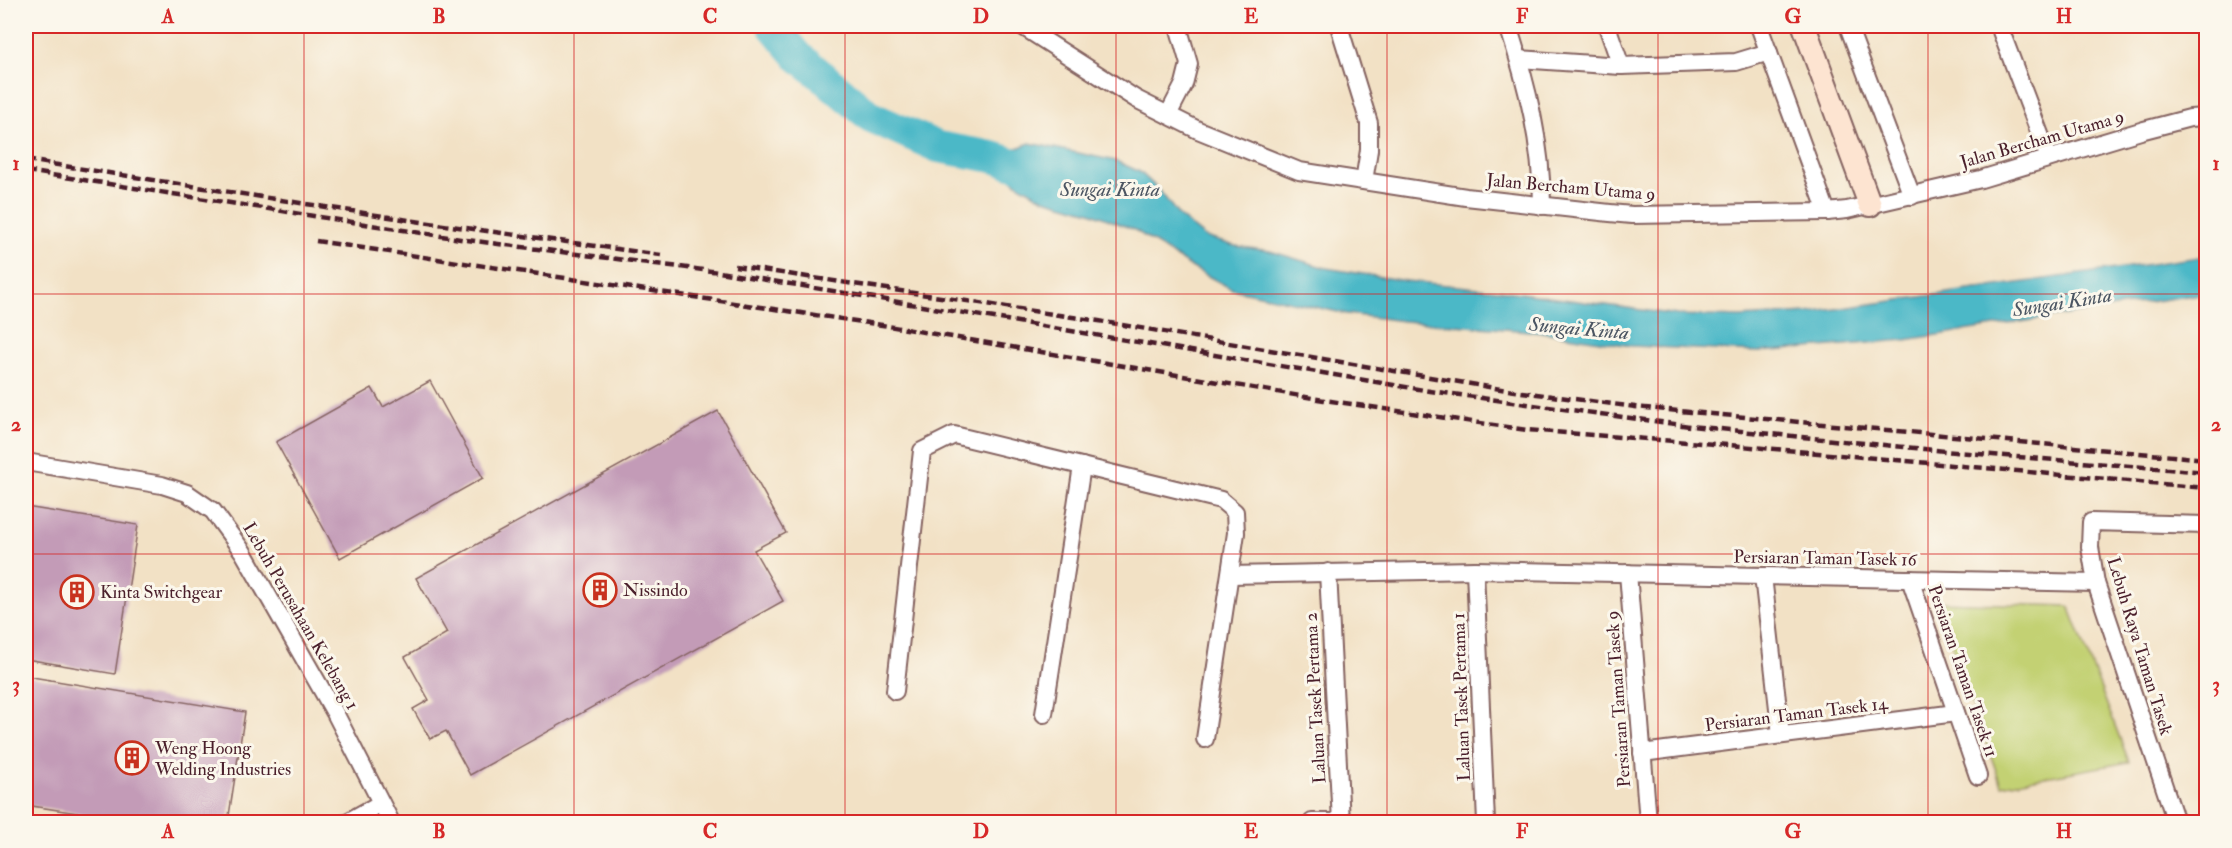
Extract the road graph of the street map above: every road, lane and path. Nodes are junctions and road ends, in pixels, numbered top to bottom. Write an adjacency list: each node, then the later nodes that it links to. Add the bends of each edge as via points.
1 (1022, 26): 13 (street, Jalan Bercham Utama 9)
2 (1178, 26): 13 (street, via 1189,64)
3 (1339, 26): 16 (street, via 1369,123)
4 (1508, 26): 11 (street)
5 (1606, 26): 12 (street)
6 (1759, 26): 10 (street)
7 (1804, 26): 18 (street)
8 (1848, 26): 17 (street)
9 (1999, 26): 15 (street)
10 (1770, 52): 12 (street, via 1736,62); 20 (street)
11 (1519, 59): 12 (street); 19 (street, via 1540,148)
12 (1621, 66)
13 (1168, 115): 16 (street, Jalan Bercham Utama 9, via 1299,171)
14 (2206, 117): 15 (street, Jalan Bercham Utama 9, via 2144,130)
15 (2049, 158): 17 (street, Jalan Bercham Utama 9)
16 (1364, 181): 19 (street, Jalan Bercham Utama 9)
17 (1912, 196): 18 (street, Jalan Bercham Utama 9)
18 (1870, 205): 20 (street, Jalan Bercham Utama 9)
19 (1542, 206): 20 (street, Jalan Bercham Utama 9, via 1632,215)
20 (1827, 213)
21 (26, 462): 38 (street, Lebuh Perusahaan Kelebang 1, via 162,485 187,493 213,511 249,562)
22 (1082, 466): 27 (street, via 1221,500 1235,512); 31 (street, via 954,435 922,451); 33 (street)
23 (2206, 525): 30 (street, Lebuh Raya Taman Tasek, via 2091,522 2090,548)
24 (1475, 570): 25 (street, Persiaran Taman Tasek 16); 26 (street, Persiaran Taman Tasek 16); 43 (street, Laluan Tasek Pertama 1)
25 (1328, 572): 27 (street, Persiaran Taman Tasek 16); 42 (street, Laluan Tasek Pertama 2)
26 (1628, 573): 28 (street, Persiaran Taman Tasek 16); 36 (street, Persiaran Taman Tasek 9)
27 (1230, 575): 35 (street)
28 (1763, 576): 29 (street, Persiaran Taman Tasek 16); 34 (street)
29 (1910, 579): 30 (street, Persiaran Taman Tasek 16); 32 (street, Persiaran Taman Tasek 11)
30 (2096, 583): 45 (street, Lebuh Raya Taman Tasek)
31 (894, 691)
32 (1956, 713): 34 (street, Persiaran Taman Tasek 14); 37 (street, Persiaran Taman Tasek 11)
33 (1044, 714)
34 (1781, 735): 36 (street, Persiaran Taman Tasek 14)
35 (1205, 739)
36 (1642, 753): 44 (street, Persiaran Taman Tasek 9)
37 (1978, 776)
38 (381, 803): 39 (street); 40 (street, Lebuh Perusahaan Kelebang 1)
39 (347, 822)
40 (391, 822)
41 (1312, 822): 42 (street)
42 (1341, 822)
43 (1486, 822)
44 (1648, 822)
45 (2176, 822)

